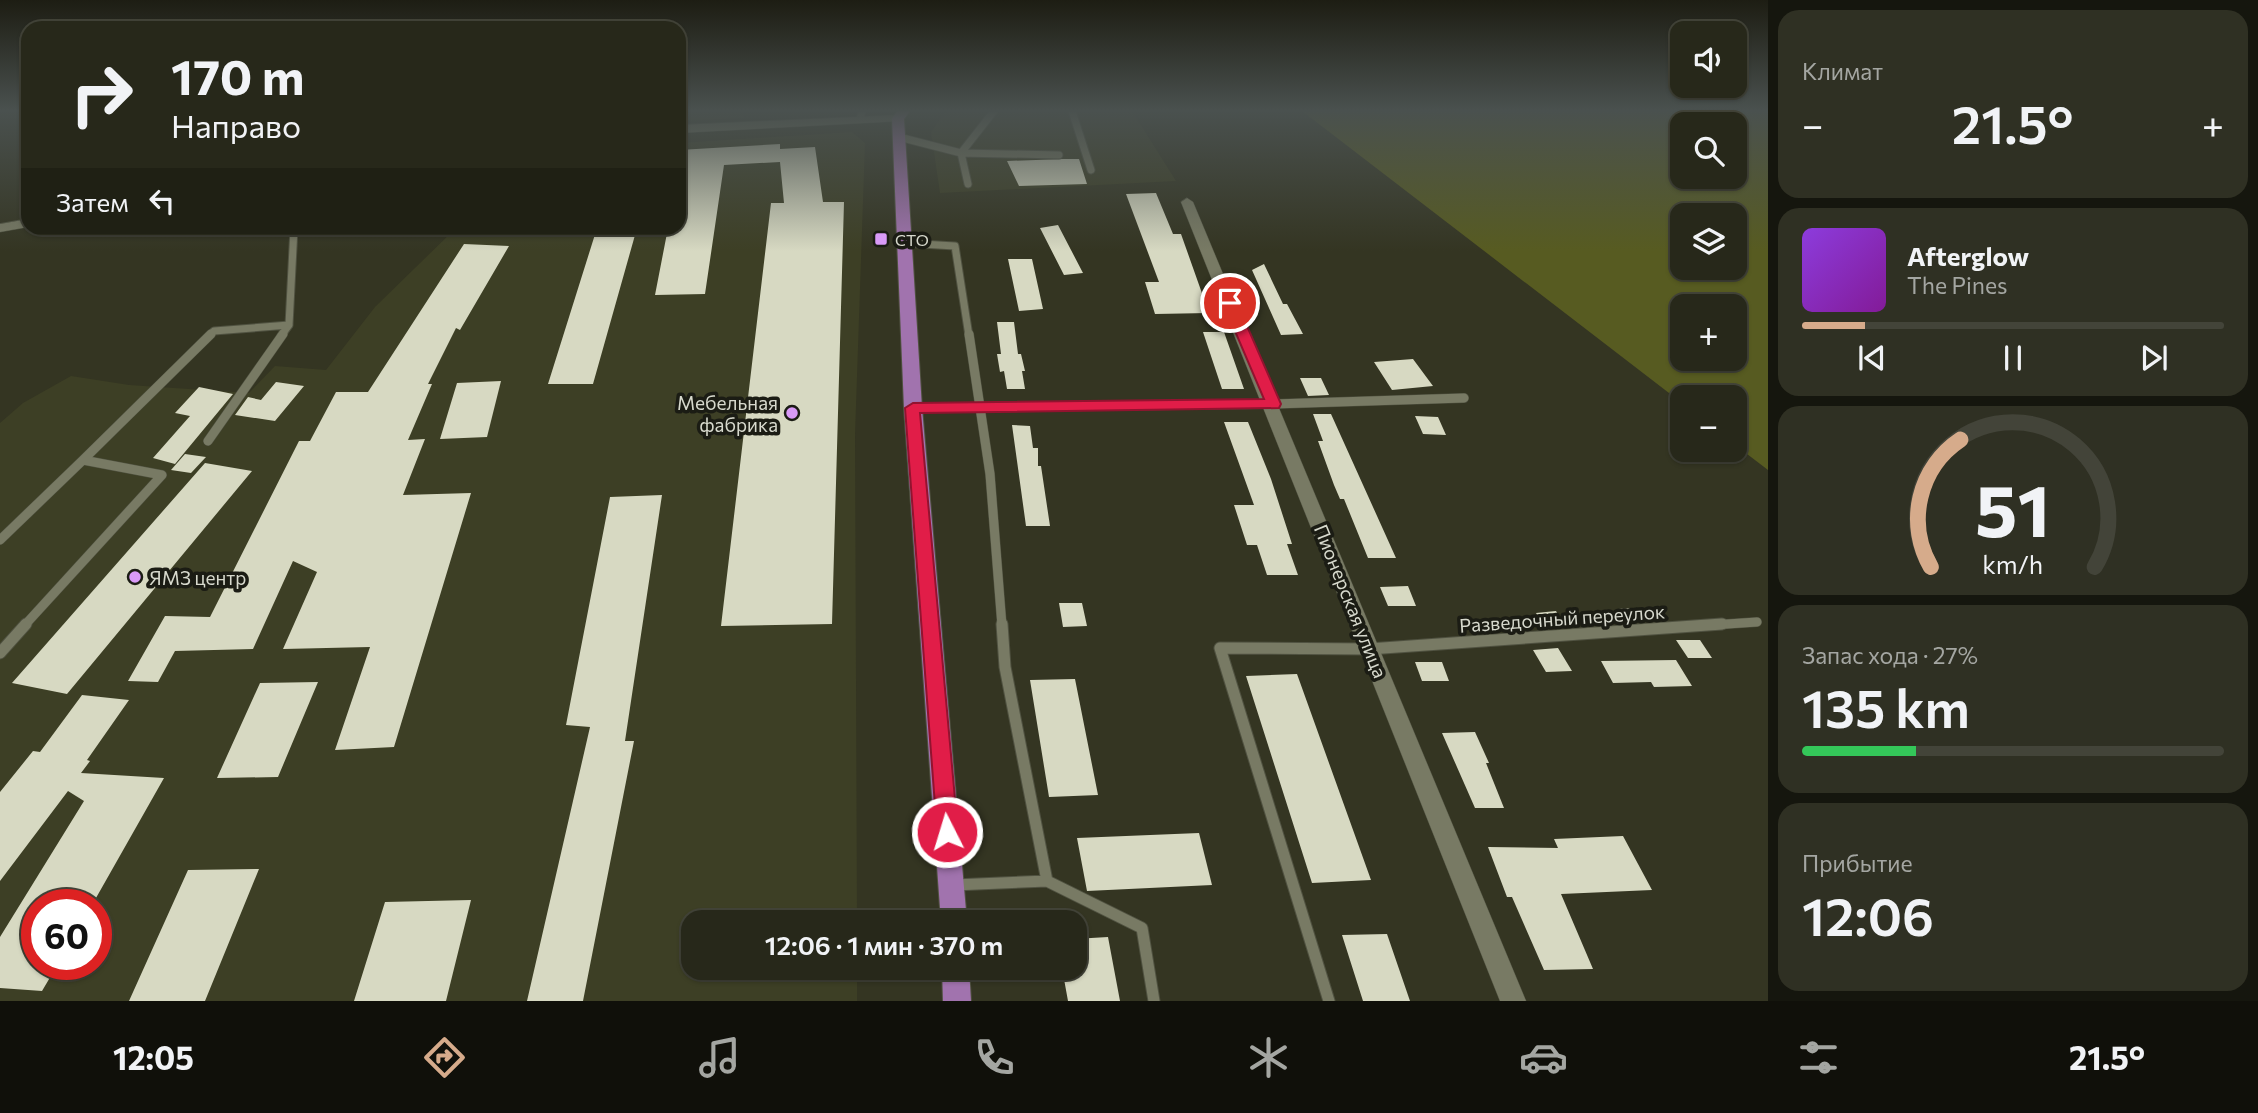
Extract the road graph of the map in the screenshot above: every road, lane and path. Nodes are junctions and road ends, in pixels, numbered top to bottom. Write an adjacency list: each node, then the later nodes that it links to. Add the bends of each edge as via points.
1 (901, 158): 10 (main road)
2 (962, 158): 5 (lane)
3 (1087, 158): 4 (lane)
4 (1091, 170)
5 (968, 184)
6 (1187, 202): 13 (street, Пионерская улица)
7 (21, 224): 8 (street)
8 (0, 228)
9 (294, 235): 11 (lane)
10 (905, 243): 14 (main road); 15 (lane, via 955,246)
11 (289, 325): 16 (lane); 17 (lane, via 214,331)
12 (1464, 398): 13 (lane)
13 (1273, 404): 15 (lane); 20 (street, Пионерская улица)
14 (913, 408): 15 (lane); 23 (main road)
15 (979, 408): 22 (lane, via 990,474 1005,667)
16 (208, 441)
17 (83, 460): 18 (lane); 21 (lane, via 162,475)
18 (0, 540)
19 (1757, 622): 20 (lane, Разведочный переулок)
20 (1369, 649): 28 (lane, Разведочный переулок, via 1220,648); 29 (street, Пионерская улица)
21 (0, 653)
22 (1047, 881): 23 (lane); 27 (lane, via 1143,928)
23 (952, 885): 24 (main road)
24 (953, 910)
25 (956, 980): 26 (main road)
26 (957, 1001)
27 (1154, 1001)
28 (1329, 1001)
29 (1513, 1001)

